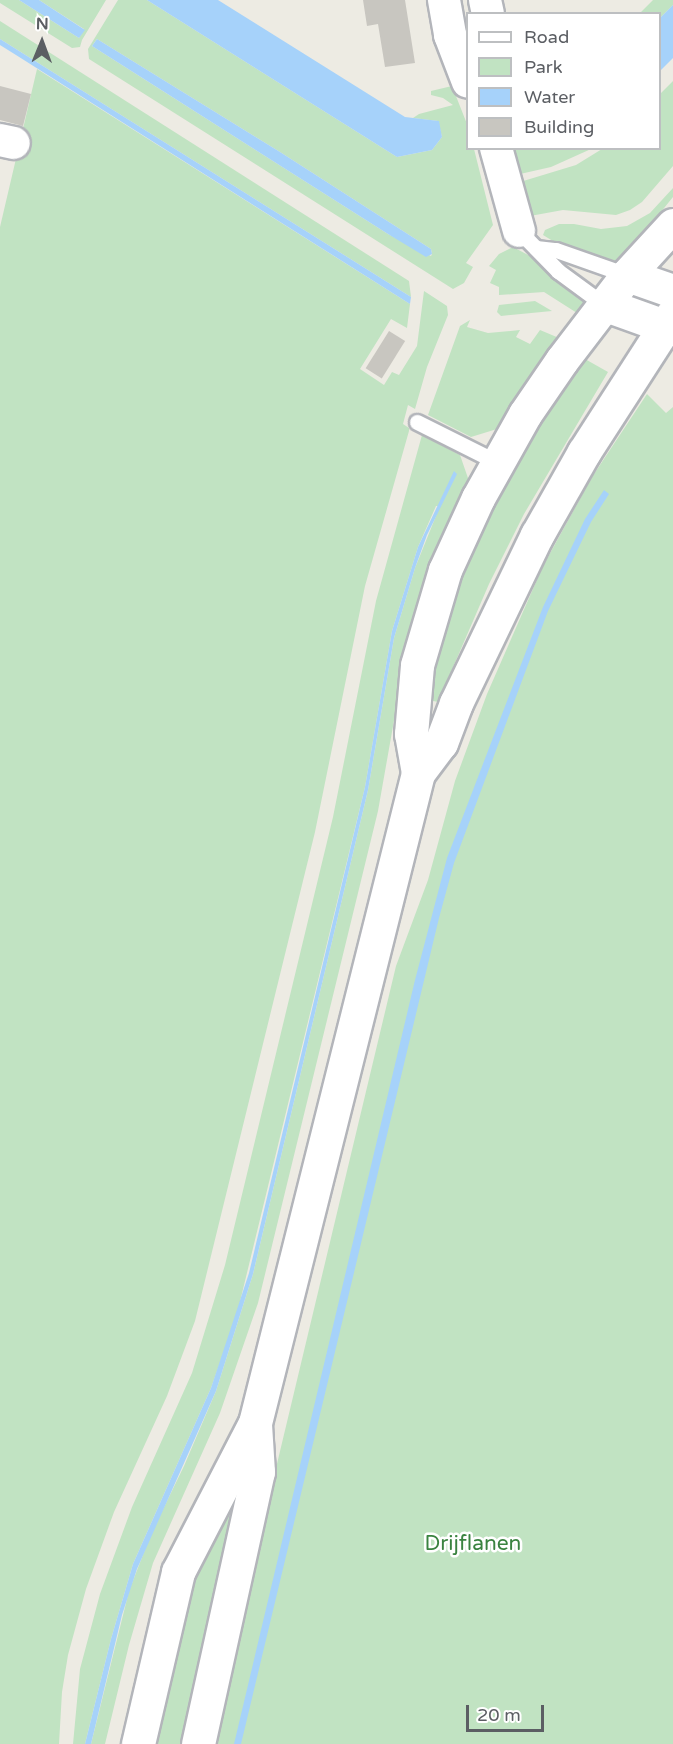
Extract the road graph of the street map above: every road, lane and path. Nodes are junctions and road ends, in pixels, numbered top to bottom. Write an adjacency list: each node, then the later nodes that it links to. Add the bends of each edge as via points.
1 (444, 0): 2 (street, via 450,36)
2 (466, 76)
3 (497, 150): 5 (street)
4 (673, 225): 6 (main road)
5 (527, 239): 6 (lane); 8 (lane, via 558,271)
6 (627, 275): 7 (main road); 8 (main road)
7 (673, 291)
8 (603, 304): 9 (main road); 11 (main road, via 525,414)
9 (670, 323): 12 (main road, via 584,452 537,535 441,743)
10 (417, 422): 11 (lane)
11 (497, 462): 12 (main road, via 445,570 417,665 411,734)
12 (418, 773): 13 (main road)
13 (255, 1423): 14 (main road, via 178,1572); 15 (main road, via 258,1472)
14 (138, 1744)
15 (198, 1744)

